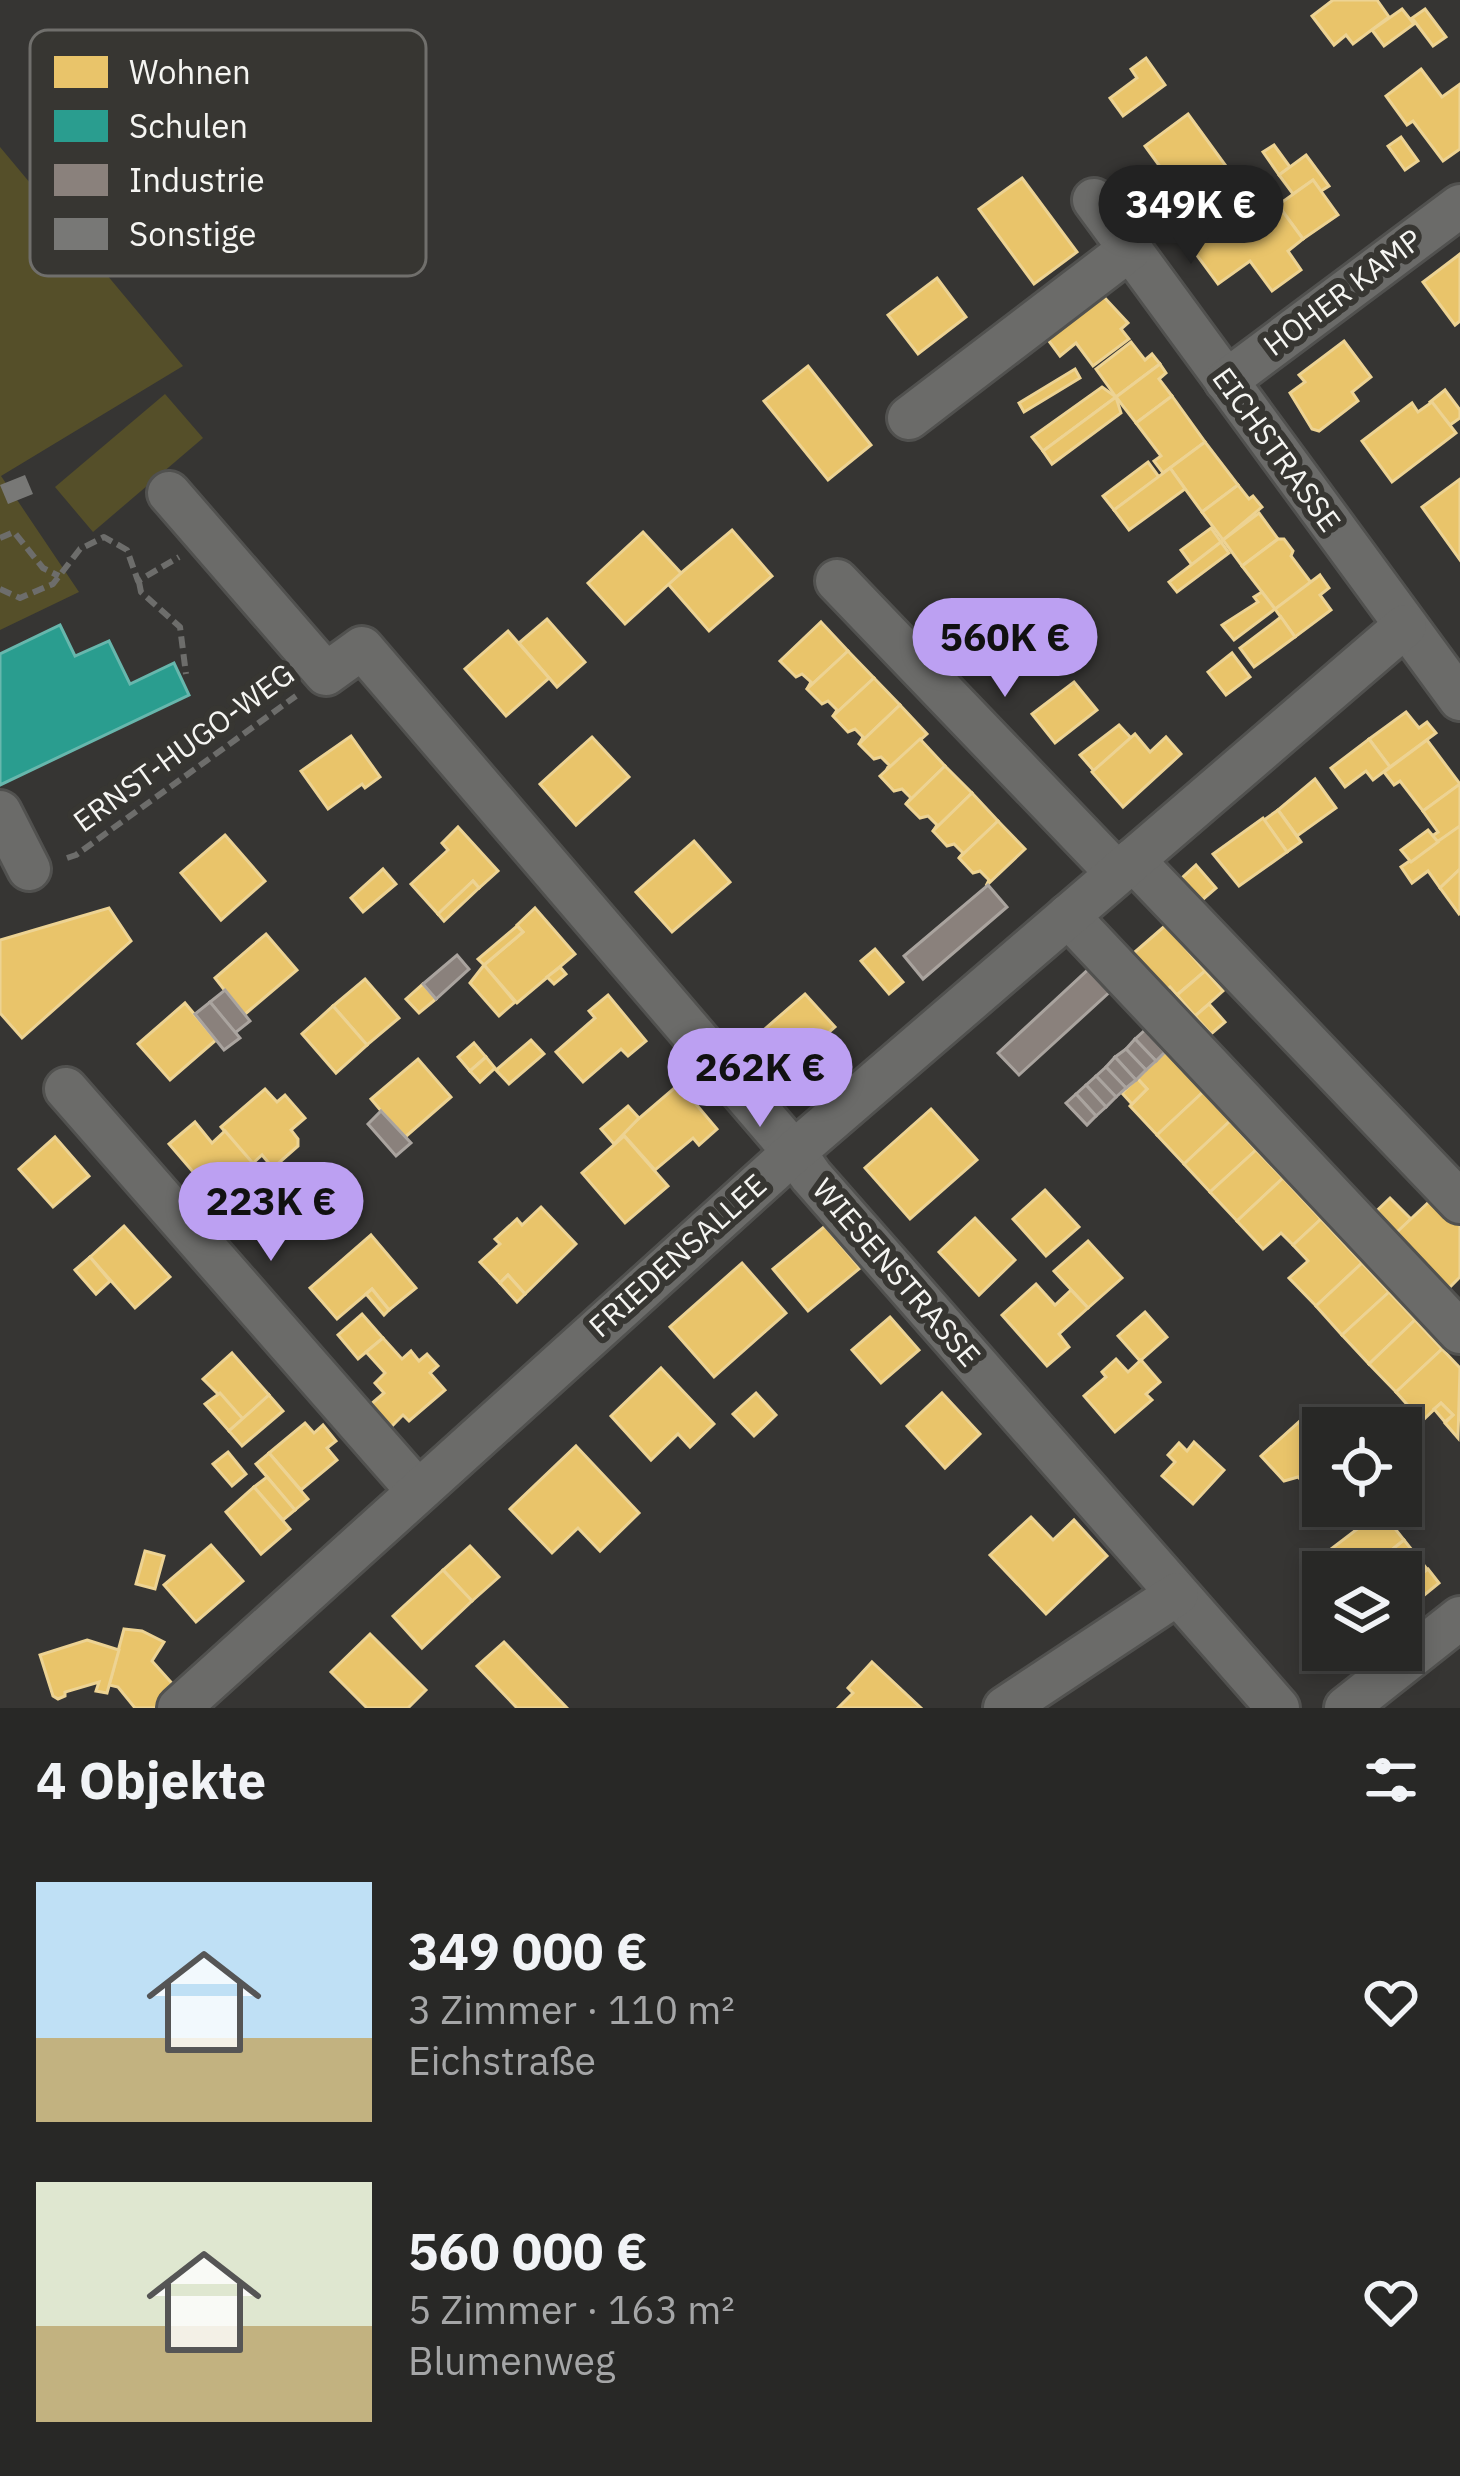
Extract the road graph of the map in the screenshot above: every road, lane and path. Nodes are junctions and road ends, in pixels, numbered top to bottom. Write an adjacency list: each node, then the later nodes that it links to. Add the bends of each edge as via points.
1 (1094, 200): 3 (street, EICHSTRASSE)
2 (1460, 206): 4 (street, HOHER KAMP)
3 (1130, 249): 4 (street, EICHSTRASSE); 5 (street)
4 (1226, 381): 13 (street, EICHSTRASSE)
5 (909, 418)
6 (169, 493): 15 (street)
7 (0, 538): 9 (path, via 14,532)
8 (197, 546): 10 (path)
9 (58, 576): 10 (path, via 80,549 104,537 127,550); 12 (path, via 20,598)
10 (139, 581): 14 (path, via 180,627)
11 (837, 581): 18 (street)
12 (0, 589)
13 (1405, 626): 16 (street, EICHSTRASSE); 18 (street, FRIEDENSALLEE)
14 (187, 674)
15 (326, 674): 19 (path, ERNST-HUGO-WEG, via 76,855); 22 (street, WIESENSTRASSE, via 362,648)
16 (1460, 699)
17 (0, 812): 19 (street)
18 (1125, 866): 20 (street, FRIEDENSALLEE); 23 (street)
19 (29, 869)
20 (1068, 916): 22 (street, FRIEDENSALLEE); 24 (street)
21 (66, 1089): 25 (street)
22 (794, 1152): 25 (street, FRIEDENSALLEE); 26 (street, WIESENSTRASSE)
23 (1460, 1202)
24 (1460, 1332)
25 (417, 1490): 28 (street, FRIEDENSALLEE)
26 (1178, 1594): 29 (street); 30 (street, WIESENSTRASSE)
27 (1460, 1618): 31 (street)
28 (179, 1708)
29 (1005, 1708)
30 (1278, 1708)
31 (1346, 1708)

